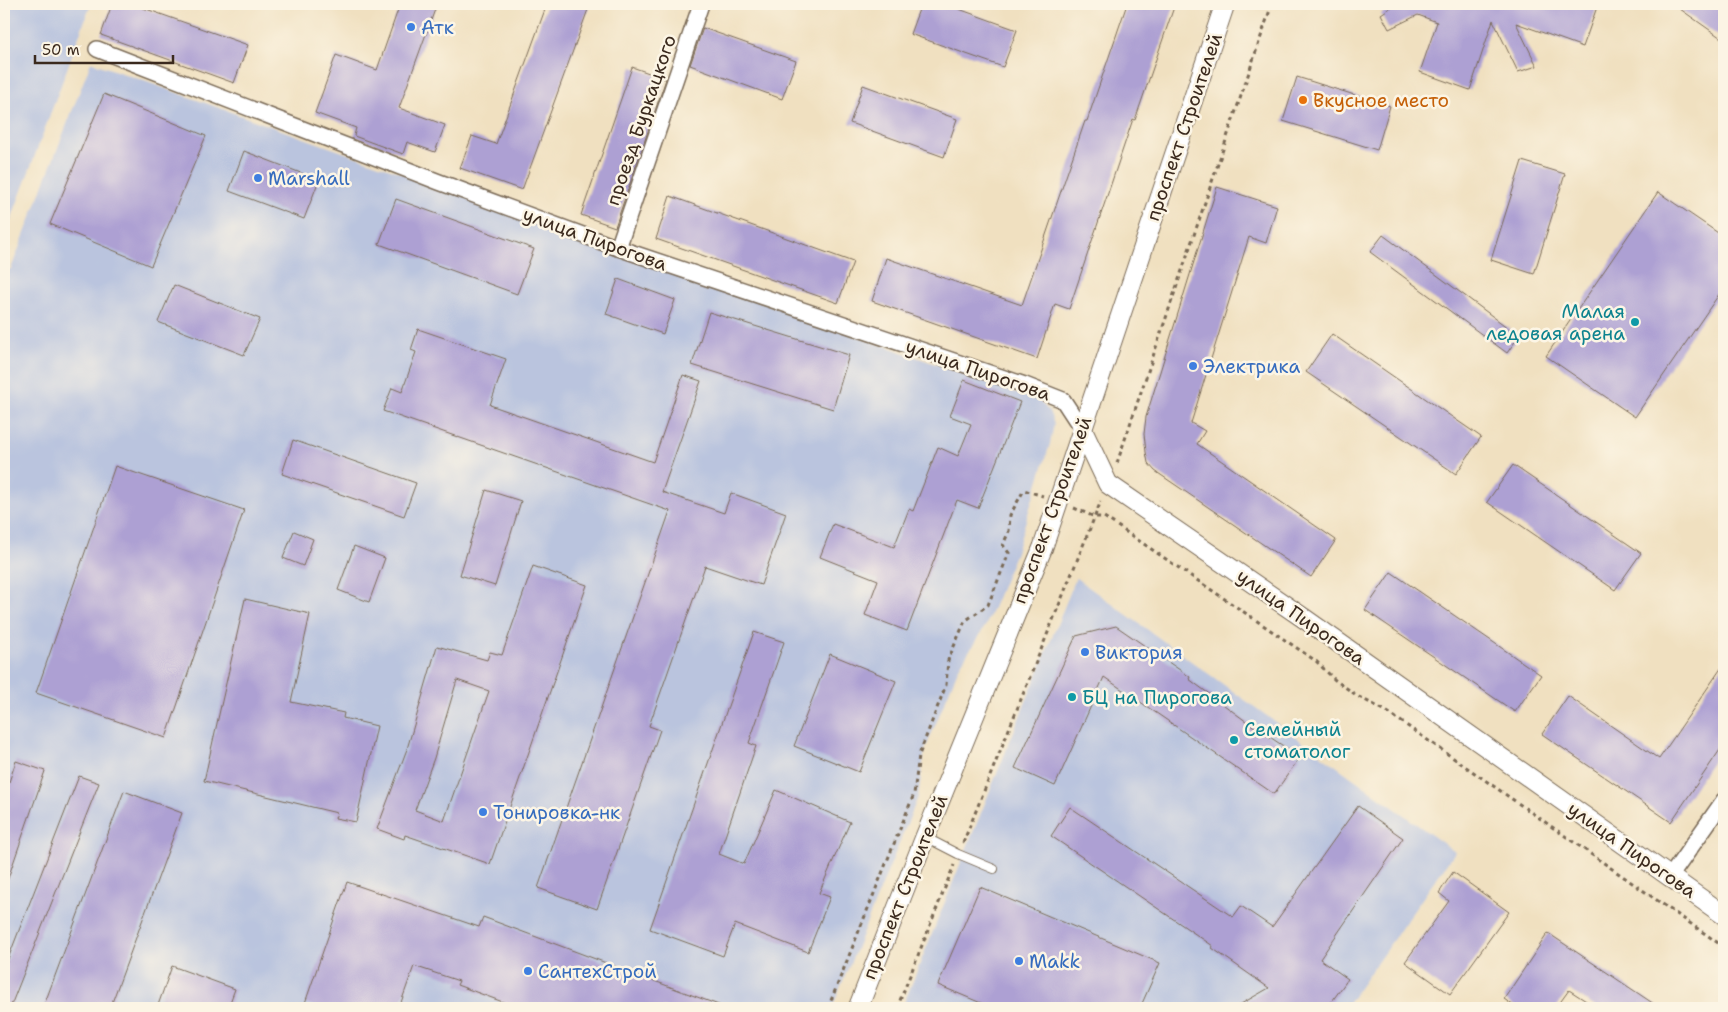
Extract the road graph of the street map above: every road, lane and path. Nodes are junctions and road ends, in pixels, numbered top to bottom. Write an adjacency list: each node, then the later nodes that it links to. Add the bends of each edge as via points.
1 (701, 4): 5 (street, проезд Буркацкого)
2 (1225, 4): 6 (street, проспект Строителей)
3 (1272, 4): 7 (path)
4 (97, 49): 5 (street, улица Пирогова)
5 (618, 248): 6 (street, улица Пирогова, via 1026,385 1063,400)
6 (1082, 429): 7 (street, улица Пирогова); 8 (street, проспект Строителей)
7 (1108, 484): 9 (path); 14 (street, улица Пирогова, via 1267,592)
8 (1058, 501): 9 (path); 11 (street, проспект Строителей, via 1043,547); 17 (path, via 1024,490 1010,515 1003,545 1010,553 988,605 965,621 948,660 946,685 919,755 914,794)
9 (1095, 517): 12 (path); 16 (path, via 1104,517 1316,661 1359,697 1386,711)
10 (1724, 800): 14 (street)
11 (925, 837): 12 (lane); 18 (street, проспект Строителей)
12 (958, 854): 13 (lane); 19 (path)
13 (994, 869)
14 (1670, 877): 15 (street, улица Пирогова)
15 (1724, 915)
16 (1724, 947)
17 (828, 1008)
18 (858, 1008)
19 (897, 1008)

